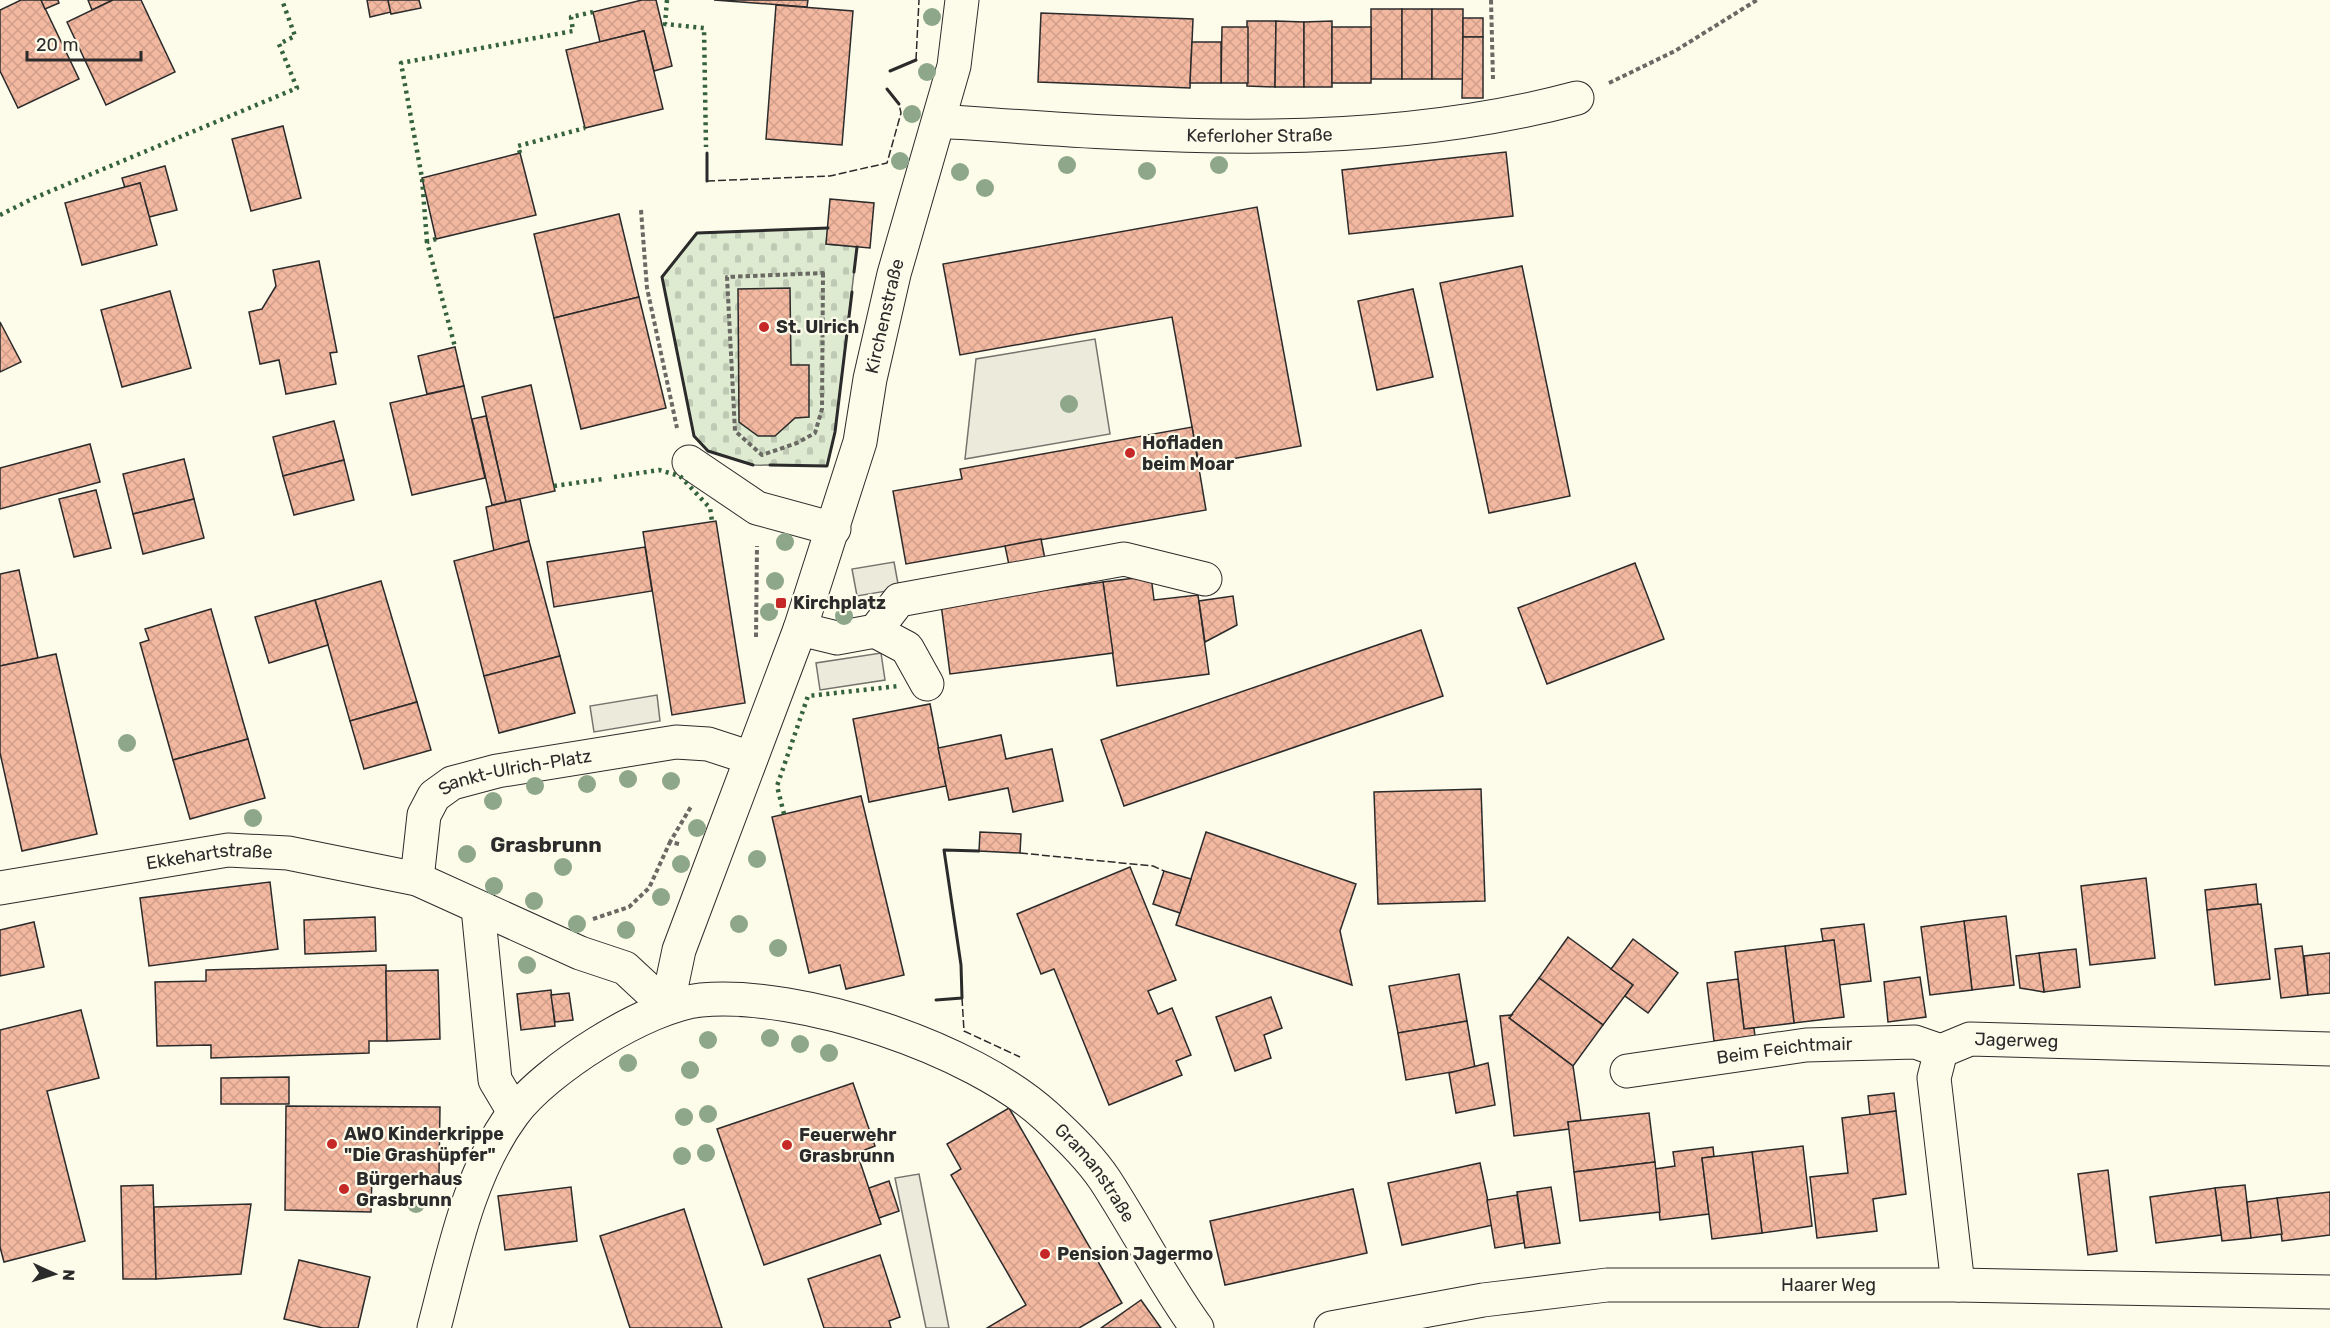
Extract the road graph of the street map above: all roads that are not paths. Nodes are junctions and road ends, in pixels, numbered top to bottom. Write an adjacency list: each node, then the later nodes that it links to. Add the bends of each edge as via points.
1 (962, 0): 3 (street, Kirchenstraße, via 954,66)
2 (1577, 98): 3 (street, Keferloher Straße, via 1493,119 1319,137 1115,132)
3 (939, 121): 5 (street, Kirchenstraße, via 894,274 860,442)
4 (683, 448): 5 (street, via 757,508)
5 (834, 529): 7 (street, Kirchenstraße)
6 (1205, 579): 8 (street, via 1124,559 899,600)
7 (800, 629): 8 (street, via 837,638); 10 (street, Kirchenstraße)
8 (875, 631): 9 (street, via 907,648)
9 (927, 684)
10 (751, 758): 11 (street, Sankt-Ulrich-Platz, via 708,744 676,742 497,771 452,783 434,796 424,815); 14 (street, via 679,950)
11 (417, 879): 12 (street, Ekkehartstraße, via 288,853 228,850); 13 (street)
12 (0, 888)
13 (478, 908): 14 (street, via 580,953 625,968); 18 (street, via 495,1080)
14 (667, 1007): 18 (street, via 608,1036 559,1071); 22 (street, Gramanstraße, via 700,1000 742,999 838,1015 954,1056 1018,1092 1077,1147 1103,1178)
15 (2330, 1050): 16 (street, Jagerweg, via 1970,1039)
16 (1941, 1051): 17 (street, Beim Feichtmair, via 1915,1042 1806,1045); 19 (street, via 1934,1078)
17 (1627, 1071)
18 (514, 1112): 21 (street, via 489,1154 449,1269)
19 (1958, 1285): 20 (street, Haarer Weg); 23 (street, Haarer Weg, via 1606,1285 1483,1300)
20 (2330, 1292)
21 (434, 1328)
22 (1197, 1328)
23 (1331, 1328)

